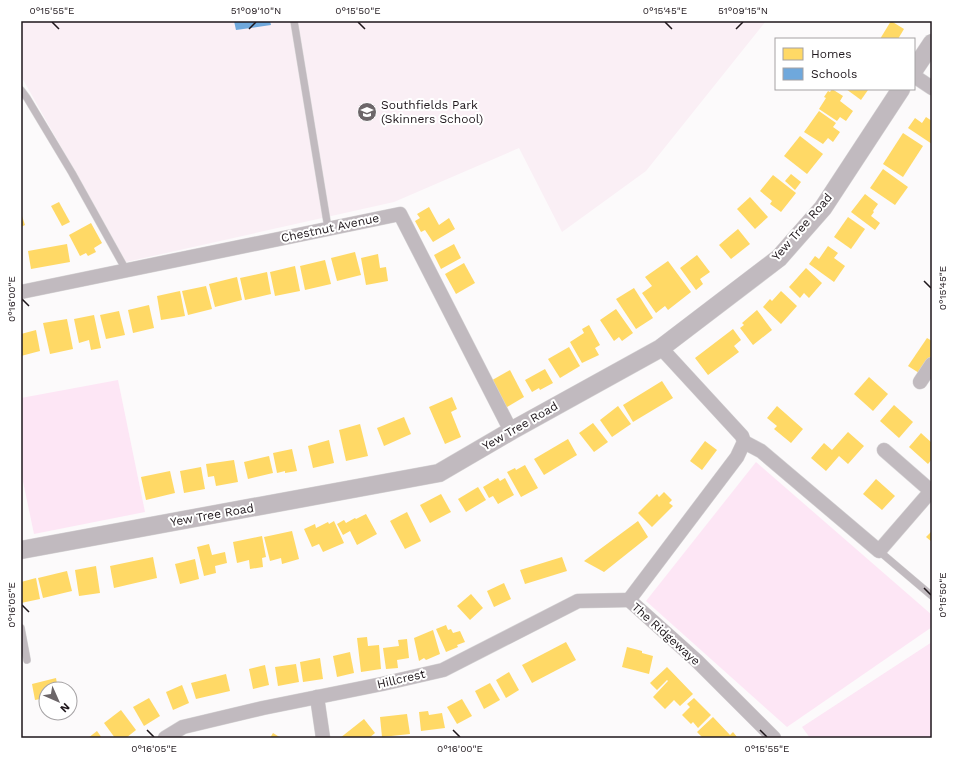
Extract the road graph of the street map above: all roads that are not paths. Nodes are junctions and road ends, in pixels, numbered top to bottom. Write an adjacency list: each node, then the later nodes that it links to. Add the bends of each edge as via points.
1 (294, 21): 8 (lane)
2 (932, 43): 3 (street)
3 (915, 68)
4 (915, 77): 5 (street)
5 (932, 88)
6 (21, 90): 9 (lane, via 72,173)
7 (900, 90): 11 (street, Yew Tree Road, via 823,208 779,258)
8 (328, 228): 9 (street, Chestnut Avenue); 14 (street, Chestnut Avenue, via 400,214)
9 (126, 270): 10 (street, Chestnut Avenue)
10 (21, 292)
11 (661, 348): 14 (street, Yew Tree Road); 15 (street, via 742,436)
12 (932, 364): 13 (street)
13 (920, 382)
14 (511, 431): 18 (street, Yew Tree Road, via 439,473)
15 (744, 442): 19 (street, via 761,451); 21 (street, The Ridgewaye, via 737,457)
16 (884, 450): 17 (street)
17 (932, 492): 19 (street)
18 (21, 550)
19 (879, 551): 20 (lane)
20 (932, 596)
21 (629, 600): 24 (street, Hillcrest, via 578,601 443,670); 27 (street, The Ridgewaye, via 697,661)
22 (21, 628): 23 (lane)
23 (27, 660)
24 (317, 697): 25 (street, Hillcrest, via 183,727); 26 (street)
25 (165, 738)
26 (323, 738)
27 (774, 738)

